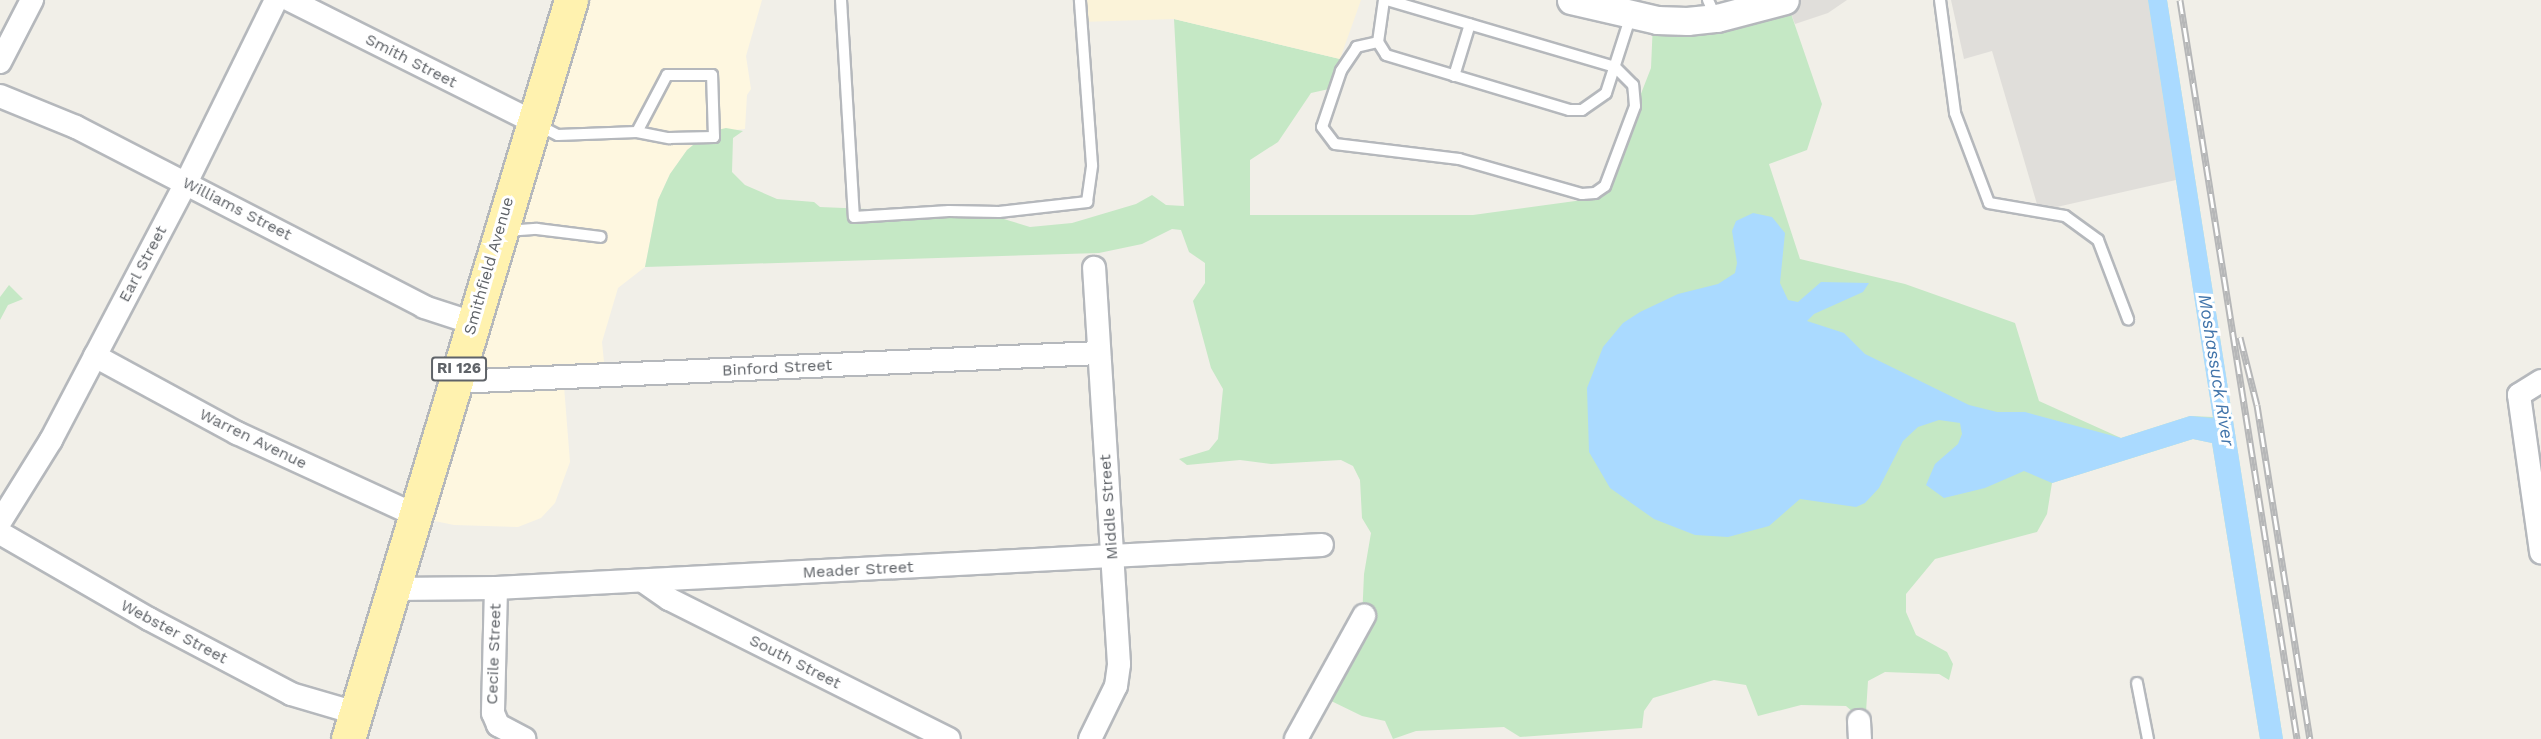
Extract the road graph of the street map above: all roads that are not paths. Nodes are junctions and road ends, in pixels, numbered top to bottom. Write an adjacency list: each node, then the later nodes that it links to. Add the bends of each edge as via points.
1 (32, 0): 18 (street)
2 (276, 0): 24 (street, Earl Street)
3 (290, 0): 22 (street, Smith Street)
4 (571, 0): 16 (main road, Smithfield Avenue / RI 126)
5 (583, 0): 16 (main road)
6 (841, 0): 7 (lane, via 854,217 999,212 1087,202 1092,165)
7 (1080, 0)
8 (1383, 0): 17 (lane)
9 (1388, 0): 15 (lane)
10 (1571, 0): 14 (street)
11 (1785, 0): 13 (street)
12 (1940, 0): 28 (lane, via 1956,113 1989,203 2065,216 2098,240)
13 (1716, 6): 14 (street, via 1687,21)
14 (1631, 15): 19 (lane)
15 (1470, 24): 19 (lane); 20 (lane)
16 (560, 32): 22 (main road, Smithfield Avenue / RI 126)
17 (1378, 42): 19 (lane, via 1357,47 1341,71 1322,127 1335,144 1459,159 1582,194 1605,186 1635,106 1633,85); 20 (lane, via 1386,55)
18 (0, 62)
19 (1615, 67): 20 (lane, via 1606,93 1582,110 1569,110)
20 (1454, 76)
21 (0, 96): 24 (street, Williams Street, via 76,127)
22 (532, 122): 23 (lane, via 558,135); 25 (main road, Smithfield Avenue / RI 126)
23 (637, 132): 23 (lane, via 669,138 714,137 712,75 667,75)
24 (186, 183): 29 (street, Williams Street, via 424,308); 31 (street, Earl Street)
25 (499, 232): 26 (lane, via 537,229); 29 (main road, Smithfield Avenue / RI 126)
26 (601, 237)
27 (1094, 268): 30 (street, Middle Street)
28 (2128, 319)
29 (473, 323): 33 (main road, Smithfield Avenue / RI 126)
30 (1099, 353): 33 (street, Binford Street); 39 (street, Middle Street)
31 (95, 356): 34 (street, Warren Avenue, via 237,433); 35 (street, Earl Street, via 51,441)
32 (2541, 381): 38 (street, via 2519,395)
33 (455, 382): 34 (main road, Smithfield Avenue / RI 126)
34 (415, 515): 42 (main road, Smithfield Avenue / RI 126)
35 (0, 522)
36 (0, 533): 45 (street, Webster Street, via 148,619)
37 (1322, 546): 39 (street, Meader Street)
38 (2541, 552)
39 (1113, 557): 40 (street, Meader Street); 48 (street, Middle Street, via 1119,674)
40 (643, 581): 41 (street, Meader Street); 47 (street, South Street, via 669,599)
41 (496, 588): 42 (street, Meader Street); 46 (street, Cecile Street, via 493,713 498,725)
42 (393, 589): 45 (main road, Smithfield Avenue / RI 126)
43 (1364, 616): 49 (street)
44 (2137, 683): 50 (lane)
45 (352, 726)
46 (524, 739)
47 (949, 739)
48 (1090, 739)
49 (1296, 739)
50 (2148, 739)

